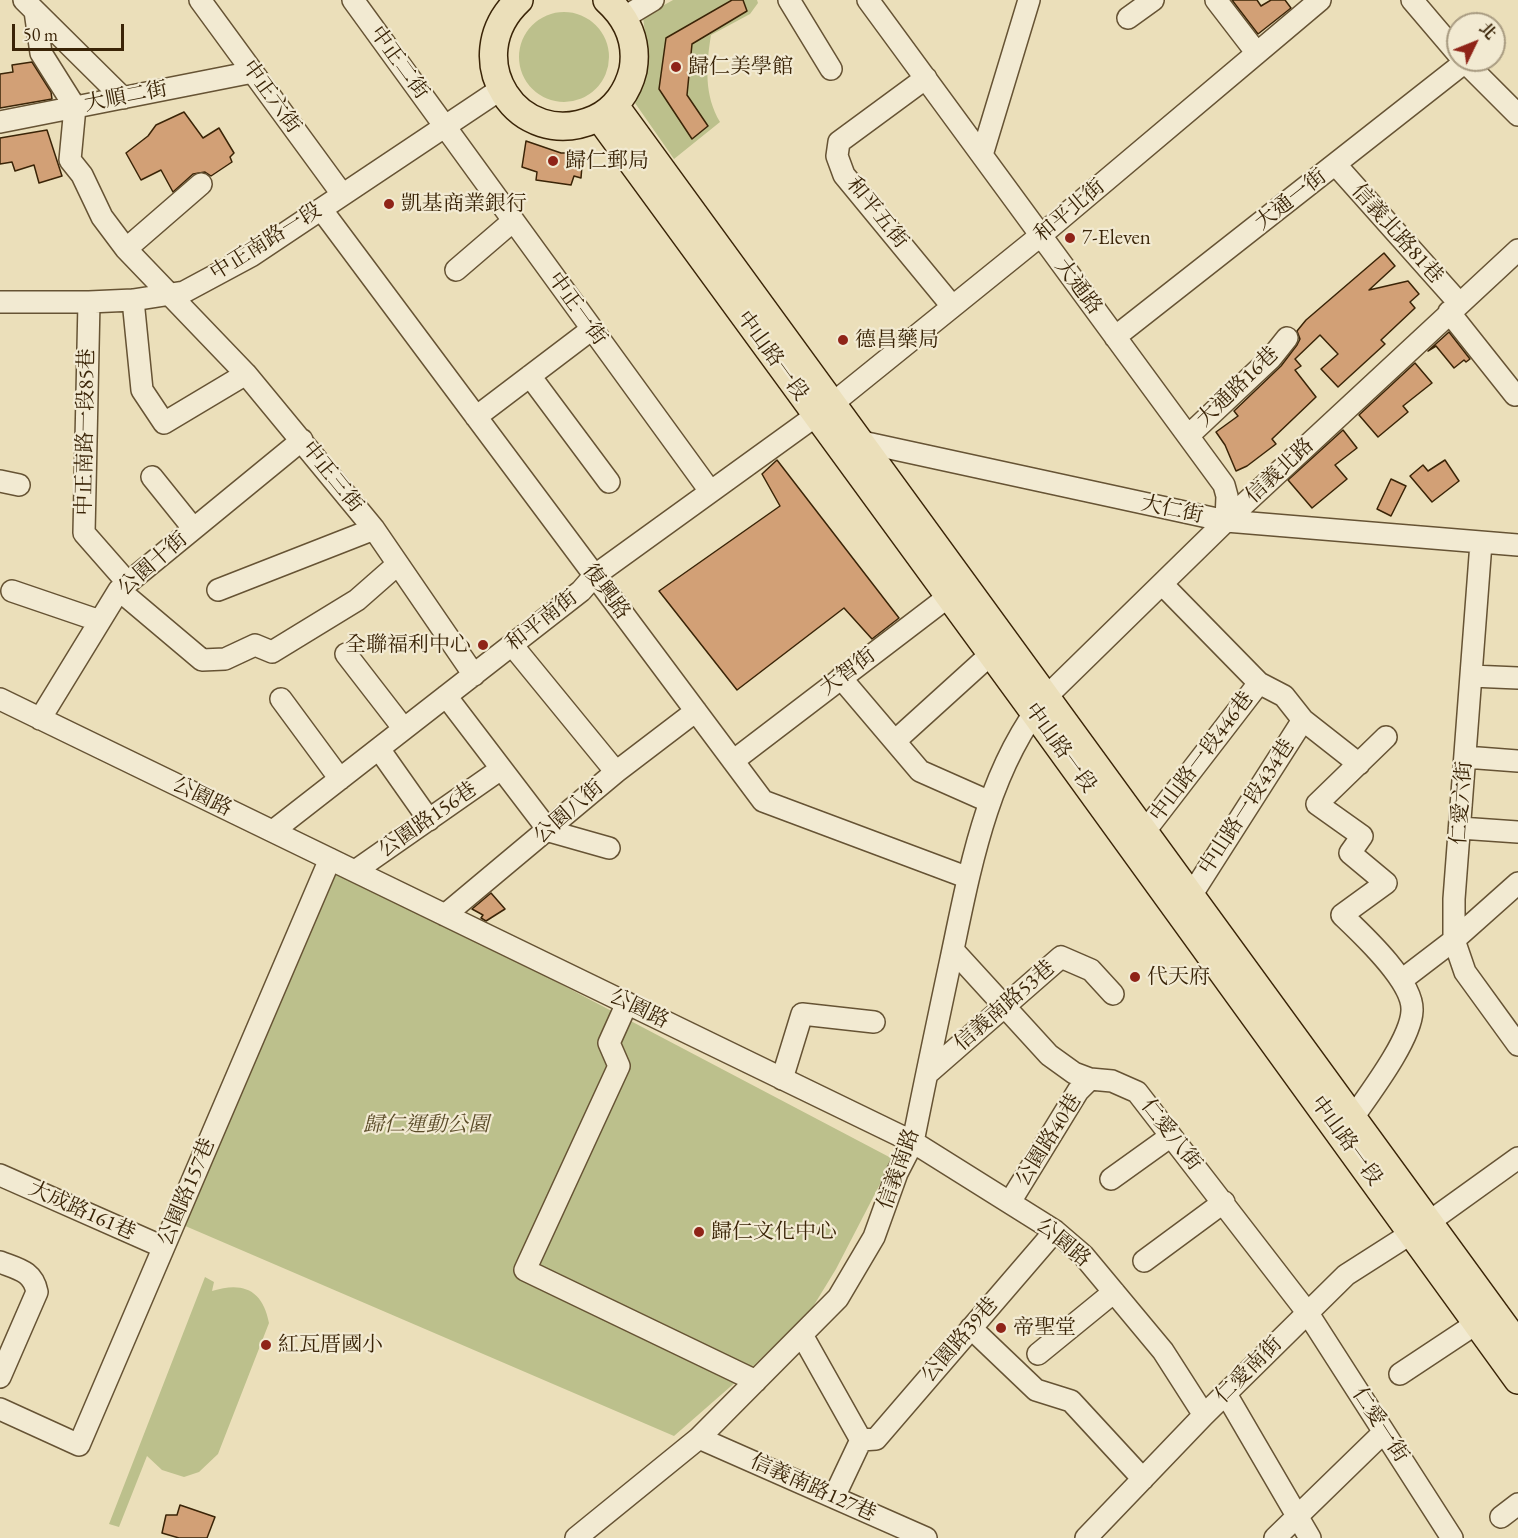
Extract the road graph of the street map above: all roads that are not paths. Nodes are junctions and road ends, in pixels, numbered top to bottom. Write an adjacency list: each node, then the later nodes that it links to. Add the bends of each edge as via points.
1 (200, 0): 18 (street, 中正六街)
2 (353, 0): 28 (street, 中正二街)
3 (653, 0): 13 (street)
4 (789, 0): 17 (street)
5 (868, 0): 21 (street, 大通路)
6 (1029, 0): 29 (street)
7 (1152, 0): 14 (street)
8 (1216, 0): 16 (street)
9 (1320, 0): 16 (street, 和平北街)
10 (1412, 0): 15 (street)
11 (515, 1): 22 (main road, via 501,22 494,44 494,67)
12 (29, 5): 23 (street); 24 (street, via 41,53)
13 (615, 9): 25 (main road, via 633,45 634,64 629,82)
14 (1128, 18)
15 (1446, 40)
16 (1256, 52): 35 (street, 和平北街)
17 (831, 69)
18 (253, 72): 23 (street, 大順二街); 32 (street, 中正六街)
19 (1447, 72): 30 (street, 大通一街)
20 (1475, 72): 26 (street)
21 (926, 78): 29 (street, 大通路); 43 (street, 和平五街, via 839,142 837,156 844,175)
22 (501, 89): 25 (main road, via 522,113 552,125 576,125); 28 (street, 中正南路一段)
23 (123, 98): 24 (street, 大順二街)
24 (75, 108): 27 (street, 大順二街); 36 (street, 中正三街, via 70,160 82,175 102,218)
25 (607, 112): 51 (main road, 中山路一段)
26 (1518, 115)
27 (0, 123)
28 (445, 126): 32 (street, 中正南路一段); 34 (street, 中正一街)
29 (982, 155): 35 (street, 大通路)
30 (1336, 165): 44 (street, 信義北路81巷); 46 (street, 大通一街)
31 (201, 184): 36 (street)
32 (342, 194): 33 (street, 中正南路一段)
33 (321, 209): 39 (street, 中正南路一段, via 251,256); 52 (street, 復興路)
34 (513, 221): 38 (street); 45 (street, 中正一街)
35 (1040, 236): 43 (street, 和平北街); 46 (street, 大通路)
36 (126, 249): 39 (street, 中正三街)
37 (1518, 250): 44 (street, 信義北路)
38 (456, 270)
39 (172, 295): 40 (street, 中正南路一段); 48 (street, 中正三街)
40 (133, 300): 42 (street, 中正南路一段); 48 (street, via 142,390 164,423)
41 (0, 302): 42 (street, 中正南路一段)
42 (89, 302): 68 (street, 中正南路一段85巷, via 84,533)
43 (952, 306): 51 (street, 和平北街)
44 (1454, 308): 50 (street, 信義北路81巷); 60 (street, 信義北路)
45 (592, 330): 49 (street); 59 (street, 中正一街)
46 (1115, 337): 53 (street, 大通路)
47 (1287, 338): 53 (street, 大通路16巷)
48 (246, 374): 55 (street, 中正三街)
49 (530, 376): 52 (street); 58 (street)
50 (1515, 395)
51 (824, 410): 54 (main road, 中山路一段); 56 (main road, 中山路一段); 59 (street, 和平南街)
52 (476, 417): 66 (street, 復興路)
53 (1188, 436): 60 (street, 大通路, via 1224,485)
54 (831, 437): 56 (street, 大仁街); 70 (main road, 中山路一段)
55 (302, 440): 61 (street, 公園十街); 62 (street, 中正三街)
56 (860, 441): 60 (street, 大仁街); 70 (main road, 中山路一段)
57 (152, 477): 61 (street)
58 (609, 482)
59 (710, 491): 66 (street, 和平南街)
60 (1226, 521): 63 (street, 大仁街); 67 (street, 信義北路)
61 (193, 528): 68 (street, 公園十街)
62 (374, 529): 65 (street, 中正三街); 69 (street)
63 (1481, 543): 64 (street, 大仁街); 77 (street, 仁愛六街)
64 (1518, 545)
65 (398, 564): 68 (street, 中正南路一段85巷, via 357,600 272,652 255,645 225,658 202,660); 76 (street, 中正三街)
66 (594, 576): 73 (street, 和平南街, via 581,591); 85 (street, 復興路)
67 (1162, 584): 80 (street); 84 (street, 信義北路)
68 (123, 586): 72 (street, 公園十街)
69 (218, 590)
70 (956, 590): 75 (main road, 中山路一段); 78 (street, 大智街); 84 (main road, 中山路一段)
71 (12, 591): 72 (street)
72 (100, 621): 86 (street, 公園十街)
73 (512, 645): 76 (street, 和平南街); 97 (street)
74 (346, 654): 88 (street)
75 (991, 654): 84 (main road, 中山路一段); 90 (street)
76 (474, 675): 81 (street, 和平南街)
77 (1471, 676): 79 (street); 92 (street, 仁愛六街)
78 (841, 678): 90 (street); 93 (street, 大智街)
79 (1518, 678)
80 (1259, 683): 87 (street, via 1284,696); 104 (street, 中山路一段446巷)
81 (446, 696): 88 (street, 和平南街); 96 (street)
82 (0, 699): 86 (street, 公園路)
83 (281, 699): 98 (street)
84 (1040, 704): 99 (street, 信義南路); 104 (main road, 中山路一段); 132 (main road, 中山路一段)
85 (696, 711): 93 (street, 復興路); 97 (street, 公園八街)
86 (40, 719): 102 (street, 公園路)
87 (1303, 720): 95 (street); 111 (street, 中山路一段434巷)
88 (404, 729): 91 (street, 和平南街)
89 (1386, 737): 95 (street)
90 (895, 741): 99 (street, via 920,771)
91 (379, 749): 98 (street, 和平南街); 100 (street)
92 (1465, 757): 94 (street); 101 (street, 仁愛六街)
93 (733, 761): 109 (street, 復興路, via 763,801)
94 (1518, 761)
95 (1359, 764): 115 (street, via 1317,804 1362,836 1350,853 1386,883 1342,915)
96 (501, 770): 100 (street, 公園路156巷); 103 (street)
97 (616, 772): 103 (street, 公園八街)
98 (340, 779): 102 (street, 和平南街)
99 (990, 802): 109 (street, 信義南路)
100 (429, 820): 108 (street, 公園路156巷)
101 (1460, 828): 105 (street); 113 (street, 仁愛六街)
102 (273, 831): 107 (street, 公園路)
103 (549, 831): 106 (street); 112 (street, 公園八街)
104 (1145, 831): 111 (main road, 中山路一段)
105 (1518, 832)
106 (609, 848)
107 (330, 859): 108 (street, 公園路); 134 (street, 公園路157巷)
108 (355, 872): 112 (street, 公園路)
109 (966, 877): 114 (street, 信義南路)
110 (1518, 882): 113 (street)
111 (1192, 894): 124 (main road, 中山路一段)
112 (445, 915): 117 (street, 公園路)
113 (1454, 940): 115 (street); 120 (street, 仁愛六街, via 1465,972)
114 (953, 950): 118 (street, 仁愛八街); 121 (street, 信義南路)
115 (1403, 979): 124 (street, via 1413,1011 1398,1052)
116 (1113, 994): 118 (street, 信義南路53巷, via 1091,970 1061,957)
117 (627, 1003): 122 (street, 公園路); 147 (street, via 609,1042 619,1066 525,1270)
118 (1004, 1006): 121 (street, 信義南路53巷); 123 (street, 仁愛八街, via 1049,1055)
119 (874, 1022): 122 (street, via 802,1014)
120 (1518, 1045)
121 (927, 1074): 126 (street, 信義南路)
122 (782, 1078): 126 (street, 公園路)
123 (1090, 1079): 125 (street, 仁愛八街, via 1112,1081 1137,1092); 130 (street, 公園路40巷, via 1078,1091)
124 (1354, 1116): 132 (main road, 中山路一段)
125 (1171, 1136): 129 (street); 131 (street, 仁愛八街)
126 (913, 1142): 130 (street, 公園路); 141 (street, 信義南路, via 897,1173 874,1237 838,1298)
127 (1518, 1158): 132 (street, 仁愛南街)
128 (0, 1175): 134 (street, 大成路161巷)
129 (1111, 1179)
130 (1010, 1202): 133 (street, 公園路)
131 (1224, 1202): 135 (street); 138 (street, 仁愛八街)
132 (1421, 1227): 138 (street, 仁愛南街, via 1346,1275); 139 (main road, 中山路一段); 142 (main road, 中山路一段)
133 (1055, 1231): 137 (street, 公園路, via 1083,1255); 140 (street, 公園路39巷)
134 (163, 1247): 149 (street, 公園路157巷, via 79,1445)
135 (1144, 1261)
136 (0, 1262): 145 (street, via 31,1275 37,1292)
137 (1114, 1292): 143 (street); 150 (street, 公園路, via 1163,1351)
138 (1307, 1312): 148 (street, 仁愛南街); 151 (street, 仁愛一街)
139 (1477, 1323): 144 (street); 146 (main road, 中山路一段)
140 (971, 1328): 153 (street, 公園路39巷, via 876,1439); 154 (street, via 1036,1390 1071,1401)
141 (802, 1335): 147 (street, 信義南路); 153 (street)
142 (1518, 1345)
143 (1038, 1354)
144 (1400, 1374)
145 (0, 1377)
146 (1518, 1380)
147 (756, 1381): 152 (street, 信義南路)
148 (1226, 1394): 150 (street, 仁愛南街); 158 (street)
149 (0, 1409)
150 (1204, 1415): 154 (street, 仁愛南街)
151 (1384, 1432): 158 (street); 164 (street, 仁愛一街)
152 (699, 1438): 155 (street, 信義南路127巷); 159 (street, 信義南路)
153 (861, 1440): 155 (street)
154 (1143, 1479): 161 (street, 仁愛南街)
155 (834, 1497): 160 (street, 信義南路127巷)
156 (1518, 1504): 157 (street)
157 (1501, 1517)
158 (1298, 1518): 162 (street); 163 (street)
159 (583, 1536)
160 (926, 1538)
161 (1086, 1538)
162 (1275, 1538)
163 (1310, 1538)
164 (1452, 1538)

